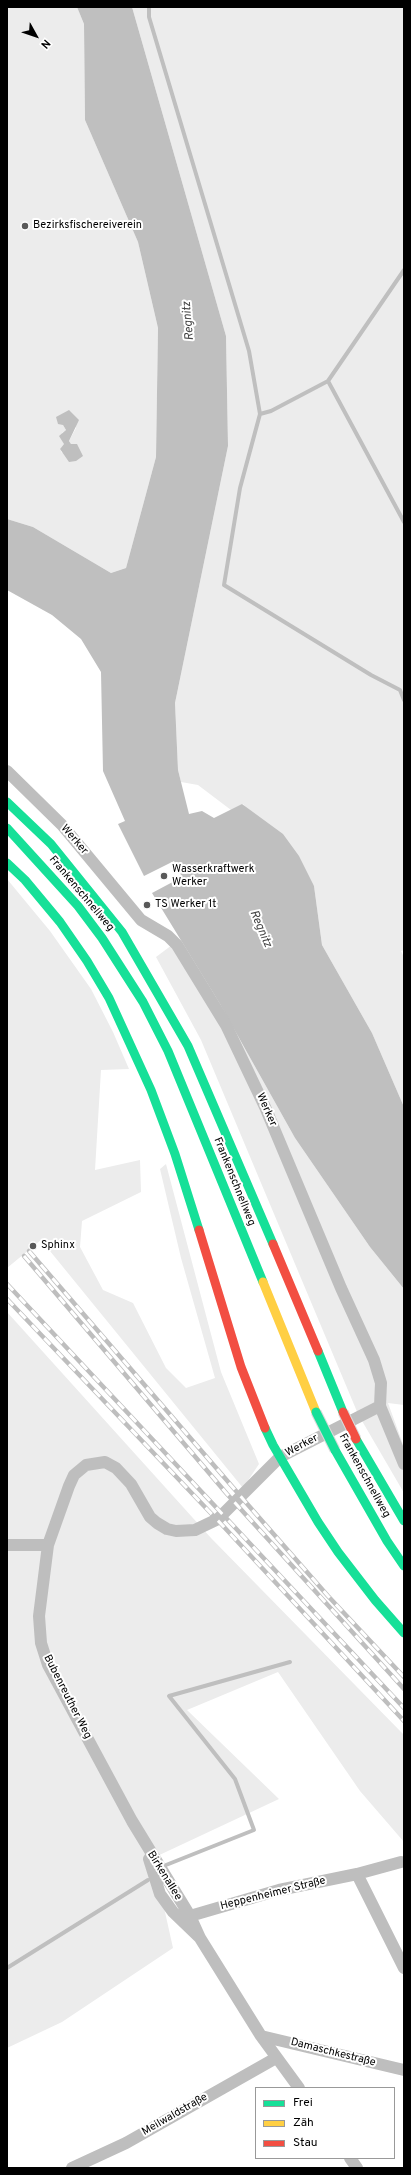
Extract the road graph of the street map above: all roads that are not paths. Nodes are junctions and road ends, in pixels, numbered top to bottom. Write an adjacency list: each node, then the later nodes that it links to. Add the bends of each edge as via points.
1 (7, 771): 5 (street, Werker, via 62,825 141,920 168,936 177,945 226,1025 265,1107 374,1360 381,1383)
2 (7, 802): 8 (main road, Frankenschnellweg, bridge, via 51,844 99,902 122,932 164,1002 188,1046 236,1154 342,1412)
3 (7, 828): 11 (main road, Frankenschnellweg, bridge, via 78,906 143,1002 168,1052 316,1412 335,1450)
4 (7, 863): 6 (main road, via 60,922 109,998 128,1037 152,1090 175,1154 241,1367)
5 (380, 1406): 6 (street, Werker); 7 (street)
6 (280, 1458): 10 (street, Bubenreuther Weg, via 218,1519 202,1528 185,1532 167,1529 156,1523 131,1484 116,1468 105,1462 86,1465 74,1475); 12 (main road, via 338,1552)
7 (404, 1464)
8 (404, 1521)
9 (7, 1545): 10 (street)
10 (48, 1545): 13 (street, Bubenreuther Weg, via 39,1616 44,1653 59,1686)
11 (404, 1566)
12 (404, 1633)
13 (146, 1846): 16 (street, Birkenallee); 17 (street, Birkenallee, via 160,1894 173,1912)
14 (401, 1862): 15 (street, Heppenheimer Straße)
15 (356, 1874): 16 (street, Heppenheimer Straße, via 279,1890); 18 (street)
16 (190, 1916): 17 (street, Birkenallee)
17 (200, 1938): 19 (street, Birkenallee)
18 (404, 1968)
19 (262, 2036): 20 (street, Birkenallee); 21 (street, Damaschkestraße)
20 (276, 2058): 22 (street, Birkenallee); 24 (street, Meilwaldstraße, via 126,2143)
21 (404, 2070)
22 (298, 2087)
23 (351, 2159): 25 (street)
24 (72, 2168)
25 (357, 2168)

